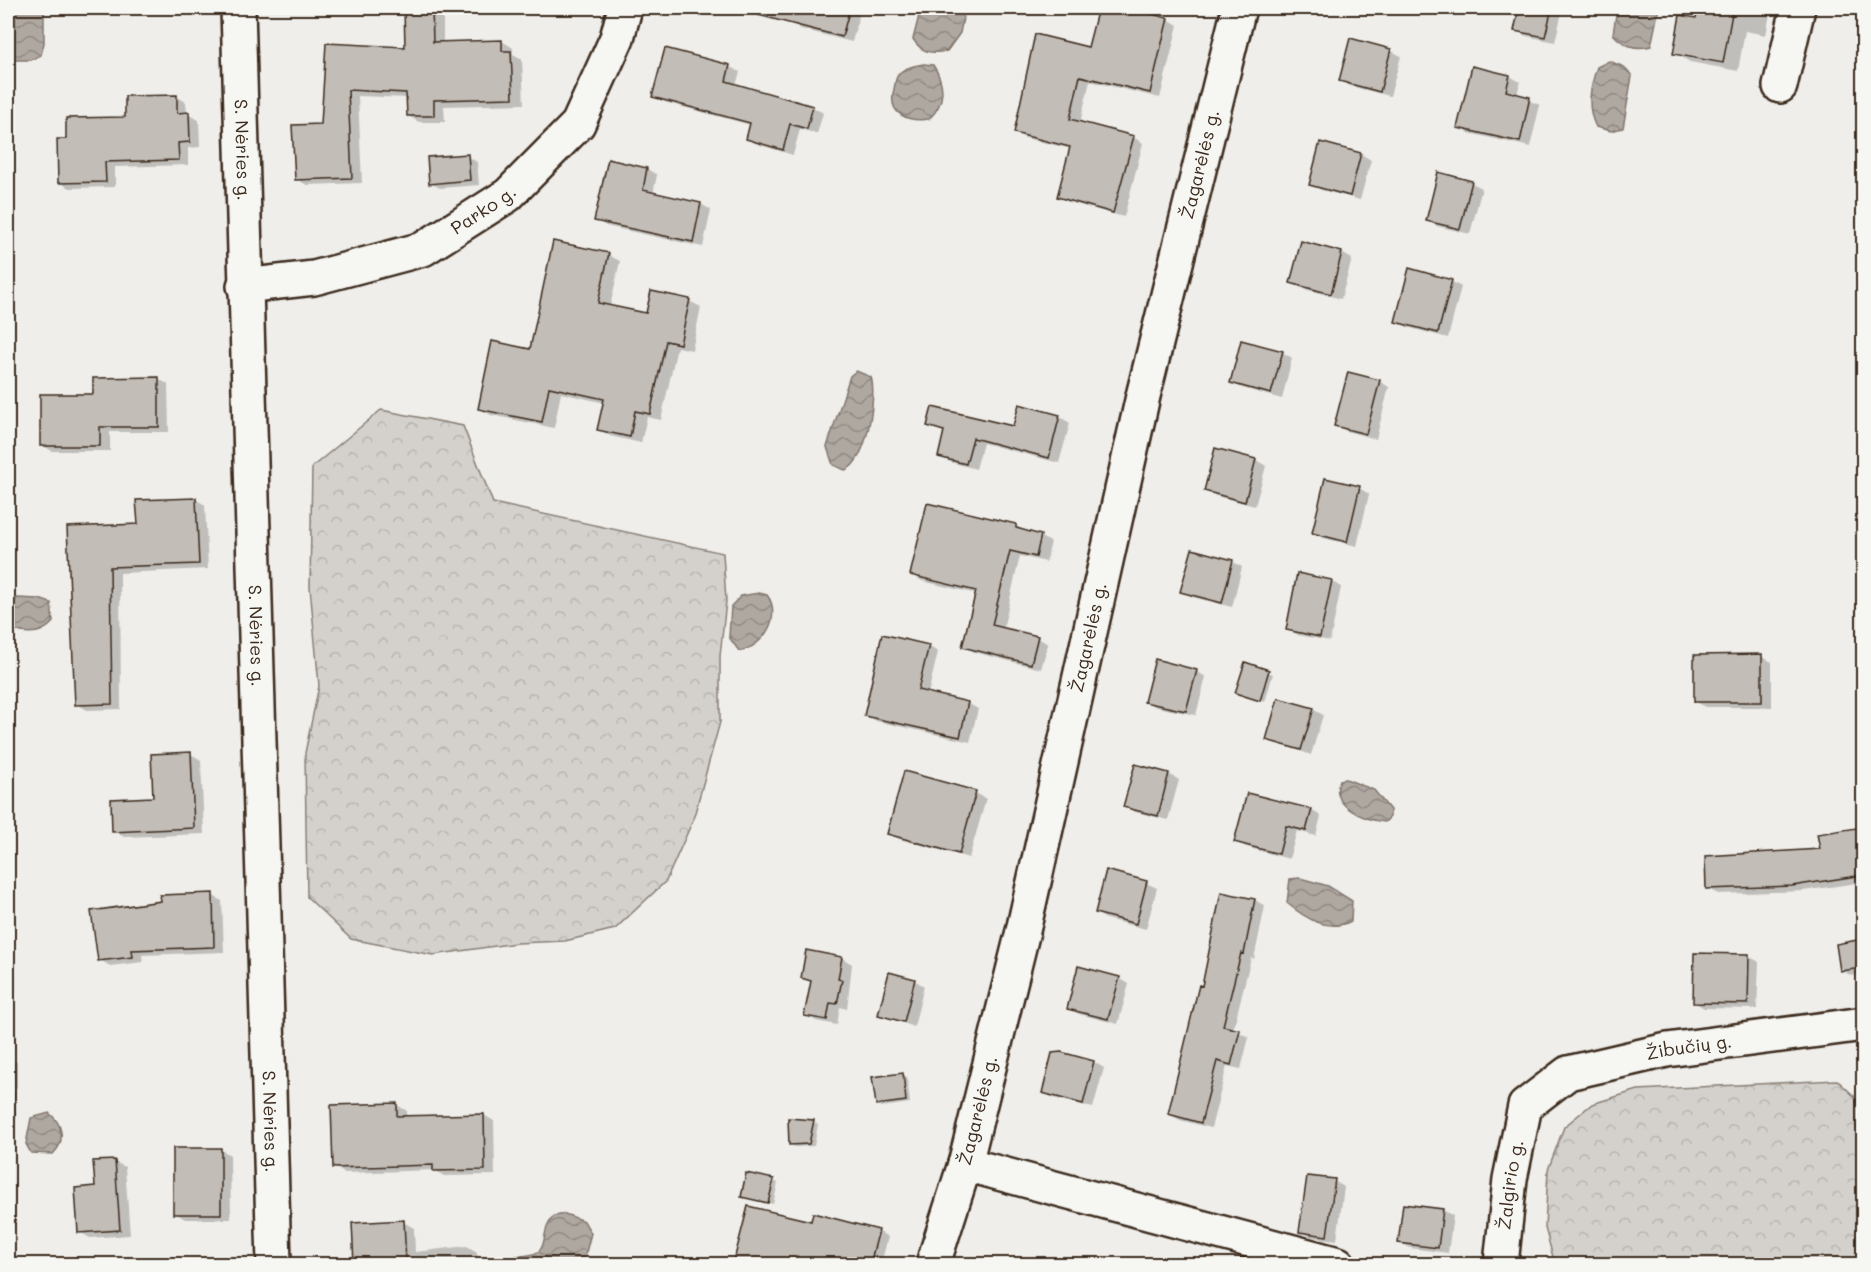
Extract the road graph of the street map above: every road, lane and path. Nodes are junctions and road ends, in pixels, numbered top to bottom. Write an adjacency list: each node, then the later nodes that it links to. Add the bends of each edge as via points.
1 (238, 8): 6 (street, S. Nėries g.)
2 (625, 8): 6 (street, Parko g., via 617,38 578,124 508,195 423,249 314,278)
3 (1239, 8): 9 (street, Žagarėlės g., via 1143,396 1023,931)
4 (1798, 8): 5 (street)
5 (1780, 86)
6 (244, 286): 10 (street, S. Nėries g.)
7 (1863, 1024): 8 (street, Žibučių g., via 1667,1050 1568,1073)
8 (1525, 1106): 13 (street, Žalgirio g., via 1510,1179)
9 (965, 1164): 11 (street, Žagarėlės g.); 12 (street)
10 (274, 1264)
11 (933, 1264)
12 (1338, 1264)
13 (1501, 1264)

